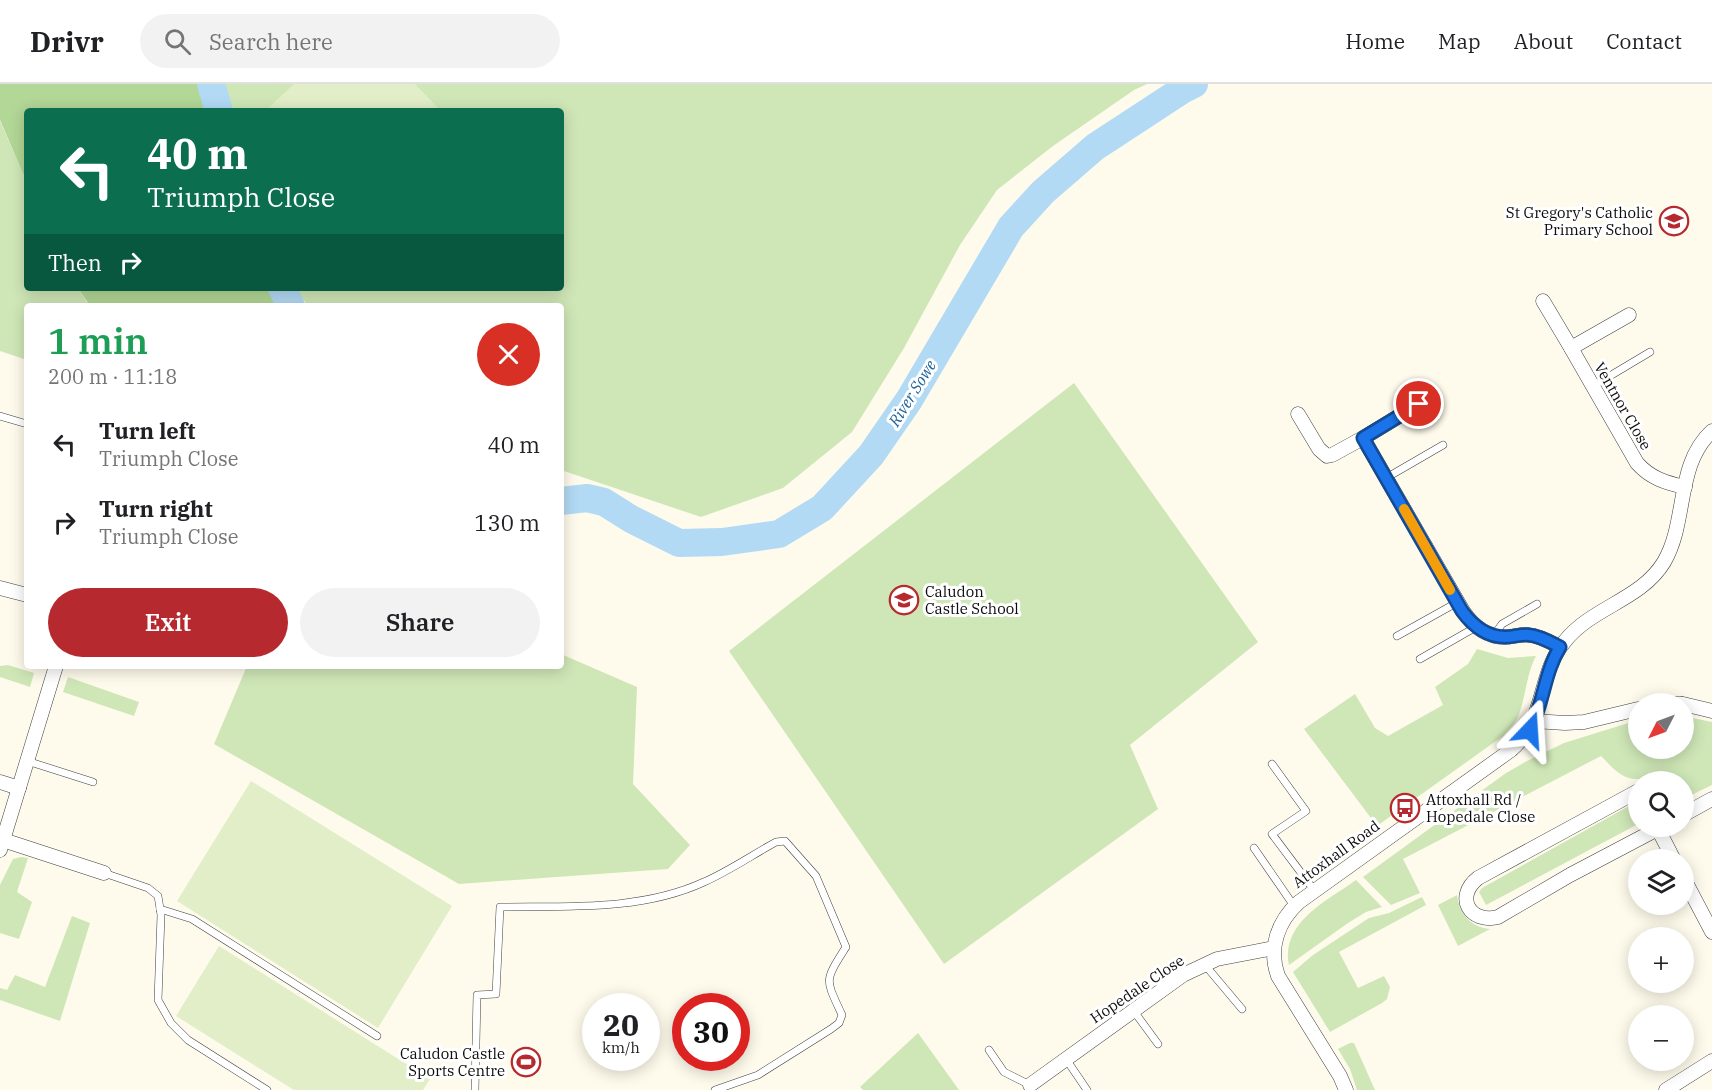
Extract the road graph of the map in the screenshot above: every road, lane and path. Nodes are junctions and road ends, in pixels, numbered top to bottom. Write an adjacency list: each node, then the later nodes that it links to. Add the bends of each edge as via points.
1 (1543, 301): 3 (street, Ventnor Close)
2 (1629, 315): 3 (street)
3 (1570, 348): 5 (street, Ventnor Close)
4 (1650, 352): 5 (lane)
5 (1593, 386): 14 (street, Ventnor Close, via 1637,463 1653,477)
6 (1419, 404): 11 (street)
7 (1298, 414): 11 (street, via 1327,456)
8 (0, 416): 9 (lane)
9 (24, 423)
10 (1712, 430): 14 (street, via 1693,456)
11 (1363, 438): 13 (street)
12 (1443, 445): 13 (lane)
13 (1386, 478): 17 (street)
14 (1684, 487): 22 (street, via 1670,550 1659,568 1639,589 1577,628)
15 (0, 588): 16 (street)
16 (24, 595)
17 (1458, 602): 19 (street); 21 (lane)
18 (1537, 604): 20 (lane, via 1502,624)
19 (1476, 627): 20 (street); 23 (lane)
20 (1494, 635): 22 (street, via 1539,637)
21 (1397, 636)
22 (1560, 647): 28 (street, via 1550,666)
23 (1420, 659)
24 (55, 669): 29 (street)
25 (1694, 707): 27 (street)
26 (1628, 711): 28 (street, via 1584,722)
27 (1712, 711)
28 (1534, 721): 41 (street, Attoxhall Road, via 1511,750)
29 (27, 761): 32 (lane); 33 (street)
30 (1272, 764): 41 (lane, via 1306,811 1272,834)
31 (0, 782): 33 (street)
32 (93, 782)
33 (19, 788): 38 (street)
34 (1628, 796): 37 (street, via 1478,878 1465,894 1467,905 1486,920 1498,916)
35 (1712, 799): 36 (street)
36 (1694, 809)
37 (1643, 837)
38 (1, 845): 40 (street)
39 (1254, 848): 43 (lane)
40 (104, 873): 44 (lane, via 148,888 158,896)
41 (1314, 890): 43 (street, Attoxhall Road)
42 (1694, 898): 45 (street)
43 (1294, 906): 46 (street, Attoxhall Road, via 1282,922)
44 (160, 909): 50 (lane, via 192,919); 56 (lane, via 158,1000 171,1023 188,1040)
45 (1712, 932)
46 (1274, 948): 47 (street, Hopedale Close, via 1233,954); 60 (street, Attoxhall Road, via 1281,982)
47 (1205, 964): 48 (lane); 49 (street, Hopedale Close)
48 (1242, 1009)
49 (1133, 1010): 51 (lane); 53 (street, Hopedale Close)
50 (377, 1036)
51 (1158, 1044)
52 (989, 1050): 55 (lane, via 1004,1072)
53 (1066, 1059): 55 (street, Hopedale Close); 59 (lane)
54 (1712, 1061): 61 (street)
55 (1030, 1085)
56 (267, 1090)
57 (475, 1090): 58 (lane, via 477,995 496,994 500,907 607,906 659,897 703,883 785,840 816,876 846,947 829,980 843,1015 831,1029 758,1075)
58 (715, 1090)
59 (1087, 1090)
60 (1346, 1090)
61 (1666, 1090)

